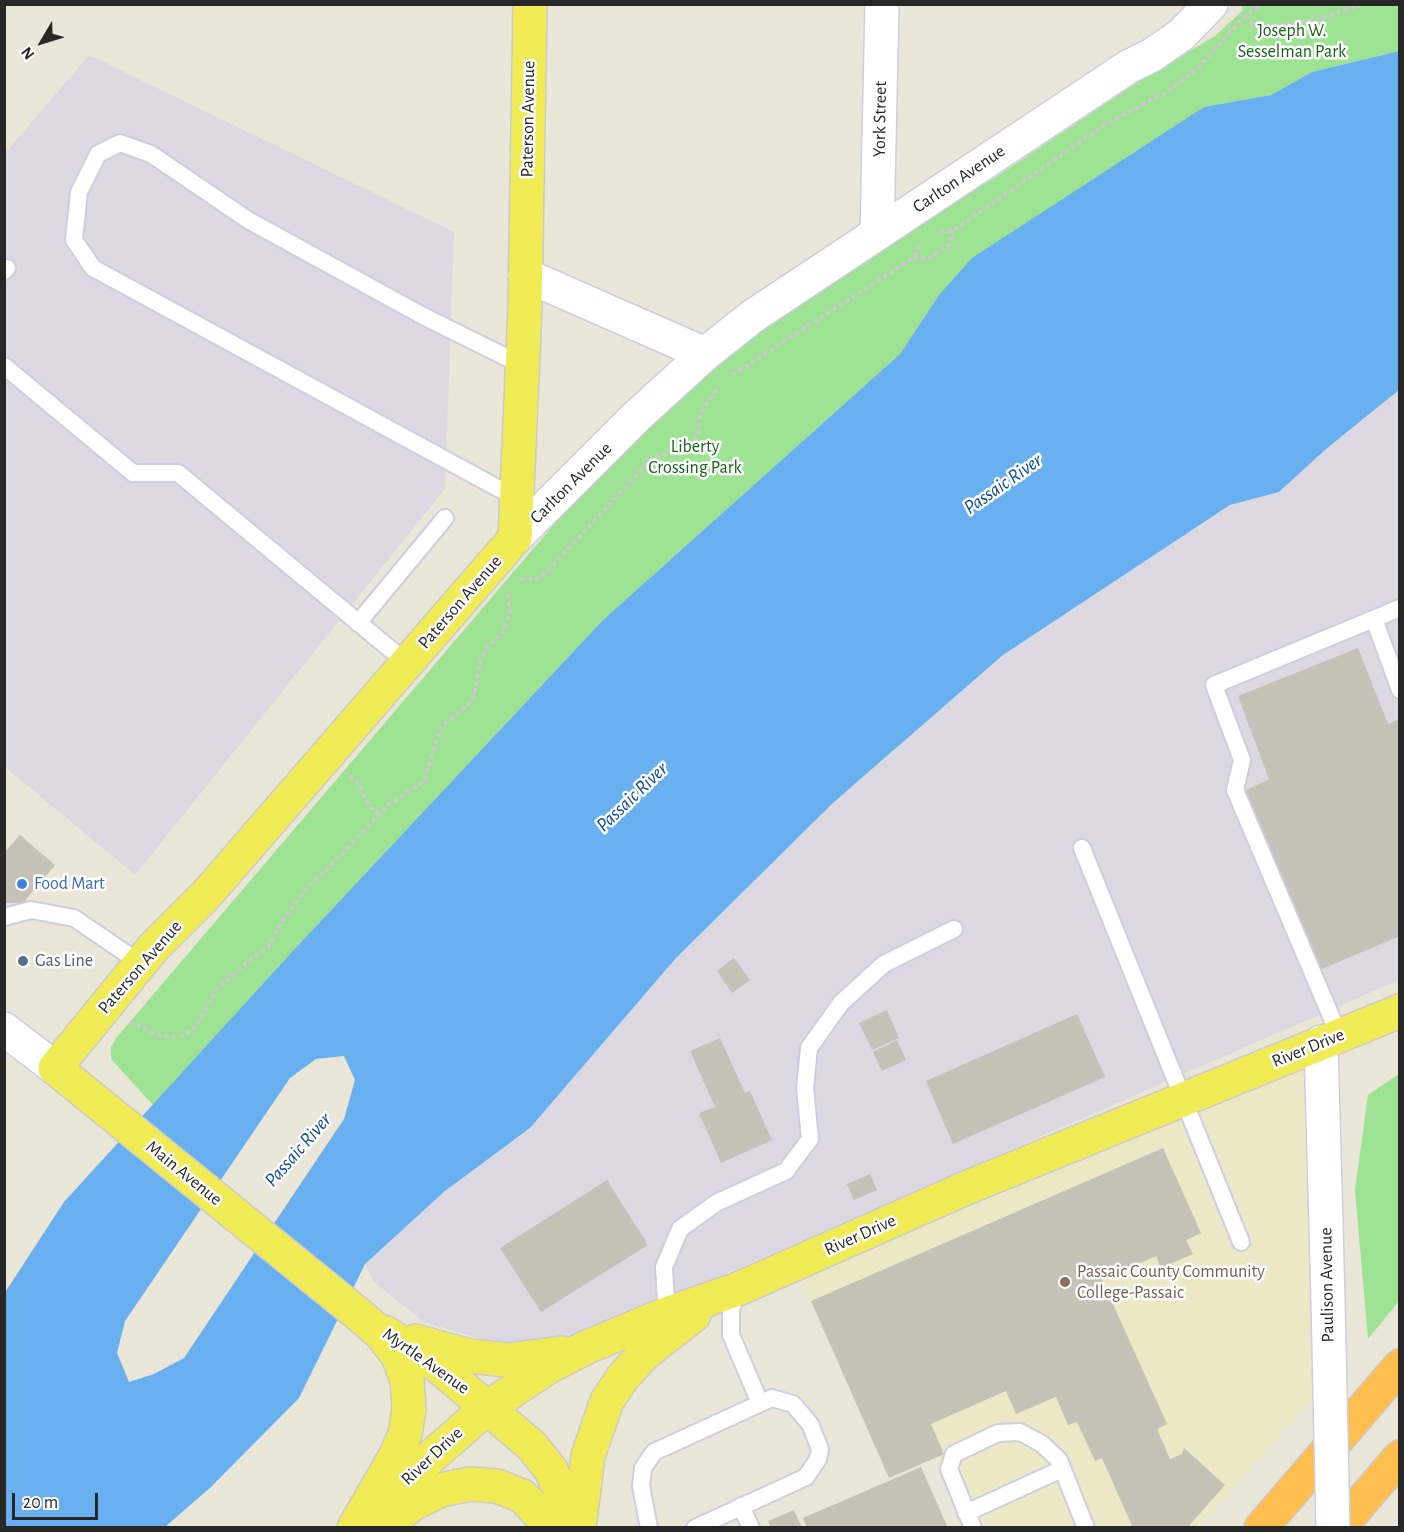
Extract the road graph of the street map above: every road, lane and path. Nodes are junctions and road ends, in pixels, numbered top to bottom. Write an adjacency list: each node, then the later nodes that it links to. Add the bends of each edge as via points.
1 (530, 4): 12 (main road, Paterson Avenue)
2 (882, 4): 8 (street, York Street)
3 (1211, 4): 8 (street, Carlton Avenue, via 1181,35 1152,55)
4 (1262, 4): 6 (path)
5 (1364, 4): 6 (path, via 1320,19 1263,28)
6 (1245, 16): 7 (path, via 1197,69 1170,90 1103,126)
7 (953, 231): 9 (path, via 947,229); 11 (path, via 949,244 930,258)
8 (877, 233): 13 (street, Carlton Avenue, via 753,316)
9 (931, 236)
10 (926, 239): 11 (path)
11 (913, 258): 16 (path)
12 (525, 275): 13 (street); 14 (main road, Paterson Avenue)
13 (705, 354): 20 (street, Carlton Avenue)
14 (522, 365): 18 (main road, Paterson Avenue); 18 (lane, via 248,220 152,154 120,143 98,154 79,192 74,240 93,268)
15 (4, 366): 25 (lane, via 133,472 178,472)
16 (728, 379)
17 (720, 384): 21 (path, via 700,415 699,431 692,446 679,454 652,458 545,574 536,579)
18 (516, 498): 20 (main road, Paterson Avenue)
19 (445, 518): 25 (lane)
20 (515, 538): 26 (main road, Paterson Avenue)
21 (515, 579)
22 (506, 585): 29 (path, via 510,612 503,633 482,658 473,700 440,728 424,781 388,805)
23 (1400, 608): 24 (lane)
24 (1374, 619): 27 (lane); 37 (lane, via 1214,685 1242,760 1235,790)
25 (358, 623): 26 (lane)
26 (407, 663): 33 (main road, Paterson Avenue, via 206,895)
27 (1400, 690)
28 (345, 772): 29 (path, via 357,781 370,807)
29 (380, 815): 35 (path, via 312,882 283,919 268,947 217,990 194,1029 172,1037)
30 (1082, 848): 39 (lane)
31 (4, 917): 33 (lane, via 31,910 74,918)
32 (954, 929): 43 (lane, via 884,964 841,1003 810,1048 805,1088 810,1139 786,1171 716,1203 680,1229 664,1267)
33 (141, 963): 38 (main road, Paterson Avenue)
34 (1400, 1011): 37 (main road, River Drive)
35 (130, 1022)
36 (8, 1039): 38 (street, Main Avenue)
37 (1330, 1039): 39 (main road, River Drive); 63 (street, Paulison Avenue, bridge, via 1328,1300)
38 (55, 1068): 42 (main road, Main Avenue)
39 (1185, 1098): 40 (lane); 41 (main road, River Drive, via 966,1188)
40 (1241, 1242)
41 (738, 1289): 43 (main road, River Drive); 46 (lane, via 731,1310 731,1335)
42 (363, 1318): 44 (main road, via 399,1335 470,1356 508,1360 548,1357); 47 (main road, Myrtle Avenue, via 439,1367); 52 (main road, via 398,1356 407,1381 409,1409 396,1455)
43 (668, 1323): 44 (main road, River Drive); 57 (main road, via 607,1401 588,1456)
44 (587, 1347): 47 (main road, River Drive)
45 (1400, 1366): 62 (highway)
46 (760, 1403): 50 (lane, via 772,1398 793,1404 810,1424 820,1449 819,1459 806,1477); 58 (lane, via 654,1452 643,1468 641,1486)
47 (488, 1407): 53 (main road, River Drive, via 408,1477); 56 (main road, Myrtle Avenue, via 532,1446 551,1470)
48 (1400, 1457): 64 (highway)
49 (1062, 1469): 51 (lane); 51 (lane, via 1059,1460 1042,1444 1020,1432 998,1433 954,1454 948,1469); 61 (lane)
50 (741, 1506): 59 (lane); 60 (lane)
51 (970, 1520)
52 (354, 1527)
53 (365, 1527)
54 (382, 1527): 55 (main road, via 413,1504 441,1490 470,1484 497,1486 522,1496)
55 (553, 1527)
56 (571, 1527)
57 (579, 1527)
58 (649, 1527)
59 (695, 1527)
60 (751, 1527)
61 (1086, 1527)
62 (1261, 1527)
63 (1333, 1527)
64 (1339, 1527)

